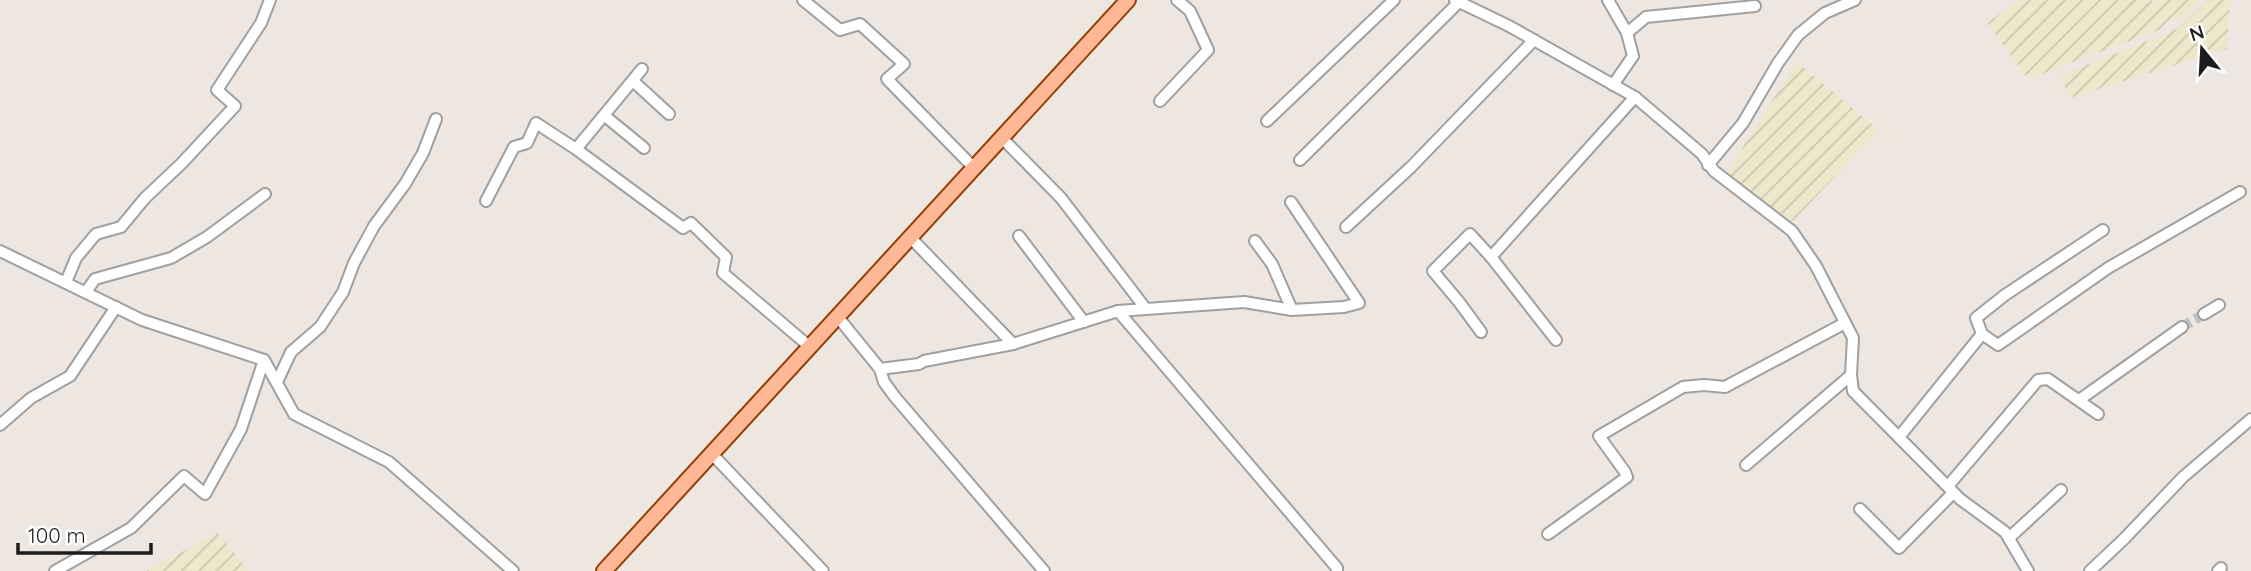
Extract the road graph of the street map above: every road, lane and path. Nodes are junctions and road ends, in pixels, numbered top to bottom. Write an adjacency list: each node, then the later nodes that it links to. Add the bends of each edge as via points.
1 (270, 0): 38 (street, via 256,33 217,90 235,106 121,227 96,234 76,258)
2 (803, 0): 26 (street, via 840,30 860,24 904,64 887,79)
3 (1128, 0): 21 (main road)
4 (1177, 0): 16 (street, via 1190,11 1208,50)
5 (1394, 0): 20 (street)
6 (1608, 0): 10 (street)
7 (1855, 0): 25 (street, via 1825,13 1798,35 1743,123)
8 (1457, 1): 11 (street); 24 (street)
9 (1755, 6): 10 (street, via 1646,17)
10 (1628, 33): 14 (street, via 1633,56)
11 (1534, 40): 14 (street); 31 (street)
12 (642, 69): 13 (street)
13 (633, 81): 17 (street); 18 (street)
14 (1614, 85): 15 (street)
15 (1635, 97): 25 (street, via 1702,154); 37 (street)
16 (1160, 101)
17 (669, 114)
18 (604, 117): 22 (street); 23 (street)
19 (436, 119): 58 (street, via 423,153 374,226 343,292 320,327 291,352)
20 (1267, 121)
21 (1002, 138): 26 (main road); 42 (street, via 1061,198)
22 (644, 148)
23 (576, 149): 29 (street, via 536,124 527,143 514,147); 54 (street, via 683,228 691,223 726,257 723,273)
24 (1300, 160)
25 (1708, 165): 48 (street, via 1792,231)
26 (974, 168): 34 (main road)
27 (2240, 192): 51 (street, via 2108,268 1998,345)
28 (265, 194): 39 (street, via 171,258 95,279)
29 (486, 201)
30 (1291, 202): 43 (street, via 1359,303)
31 (1346, 227)
32 (2103, 230): 51 (street, via 1976,318)
33 (1019, 236): 47 (street)
34 (911, 237): 46 (main road); 53 (street)
35 (1255, 241): 43 (street, via 1272,264)
36 (0, 251): 38 (street)
37 (1491, 257): 50 (street, via 1470,234 1433,271); 52 (street)
38 (66, 282): 39 (street)
39 (86, 292): 41 (street)
40 (2219, 305): 45 (street)
41 (116, 307): 55 (street); 62 (street, via 70,376 31,398)
42 (1146, 309): 43 (street, via 1244,302); 44 (street)
43 (1292, 310)
44 (1118, 311): 47 (street); 76 (street)
45 (2204, 314)
46 (837, 316): 54 (main road); 56 (street)
47 (1084, 322): 53 (street)
48 (1845, 323): 57 (street, via 1853,338); 69 (street, via 1725,387 1683,387 1599,436 1627,477)
49 (2182, 327): 59 (street)
50 (1481, 332)
51 (1982, 334): 63 (street)
52 (1556, 340)
53 (1013, 344): 56 (street)
54 (810, 347): 64 (main road)
55 (264, 360): 58 (street); 71 (street, via 241,429 205,494 184,476 131,528)
56 (880, 369): 75 (street, via 895,397)
57 (1851, 375): 63 (street, via 1853,391); 65 (street)
58 (277, 382): 72 (street, via 294,414 389,463)
59 (2079, 400): 60 (street); 66 (street, via 2048,379 2038,380)
60 (2098, 414)
61 (2251, 419): 78 (street, via 2183,477)
62 (0, 425)
63 (1899, 437): 66 (street)
64 (712, 454): 73 (main road); 74 (street)
65 (1746, 465)
66 (1951, 489): 68 (street, via 1899,548); 70 (street)
67 (2061, 490): 70 (street)
68 (1860, 509)
69 (1548, 534)
70 (2009, 538): 77 (street)
71 (55, 571)
72 (513, 571)
73 (604, 571)
74 (823, 571)
75 (1044, 571)
76 (1336, 571)
77 (2028, 571)
78 (2090, 571)

